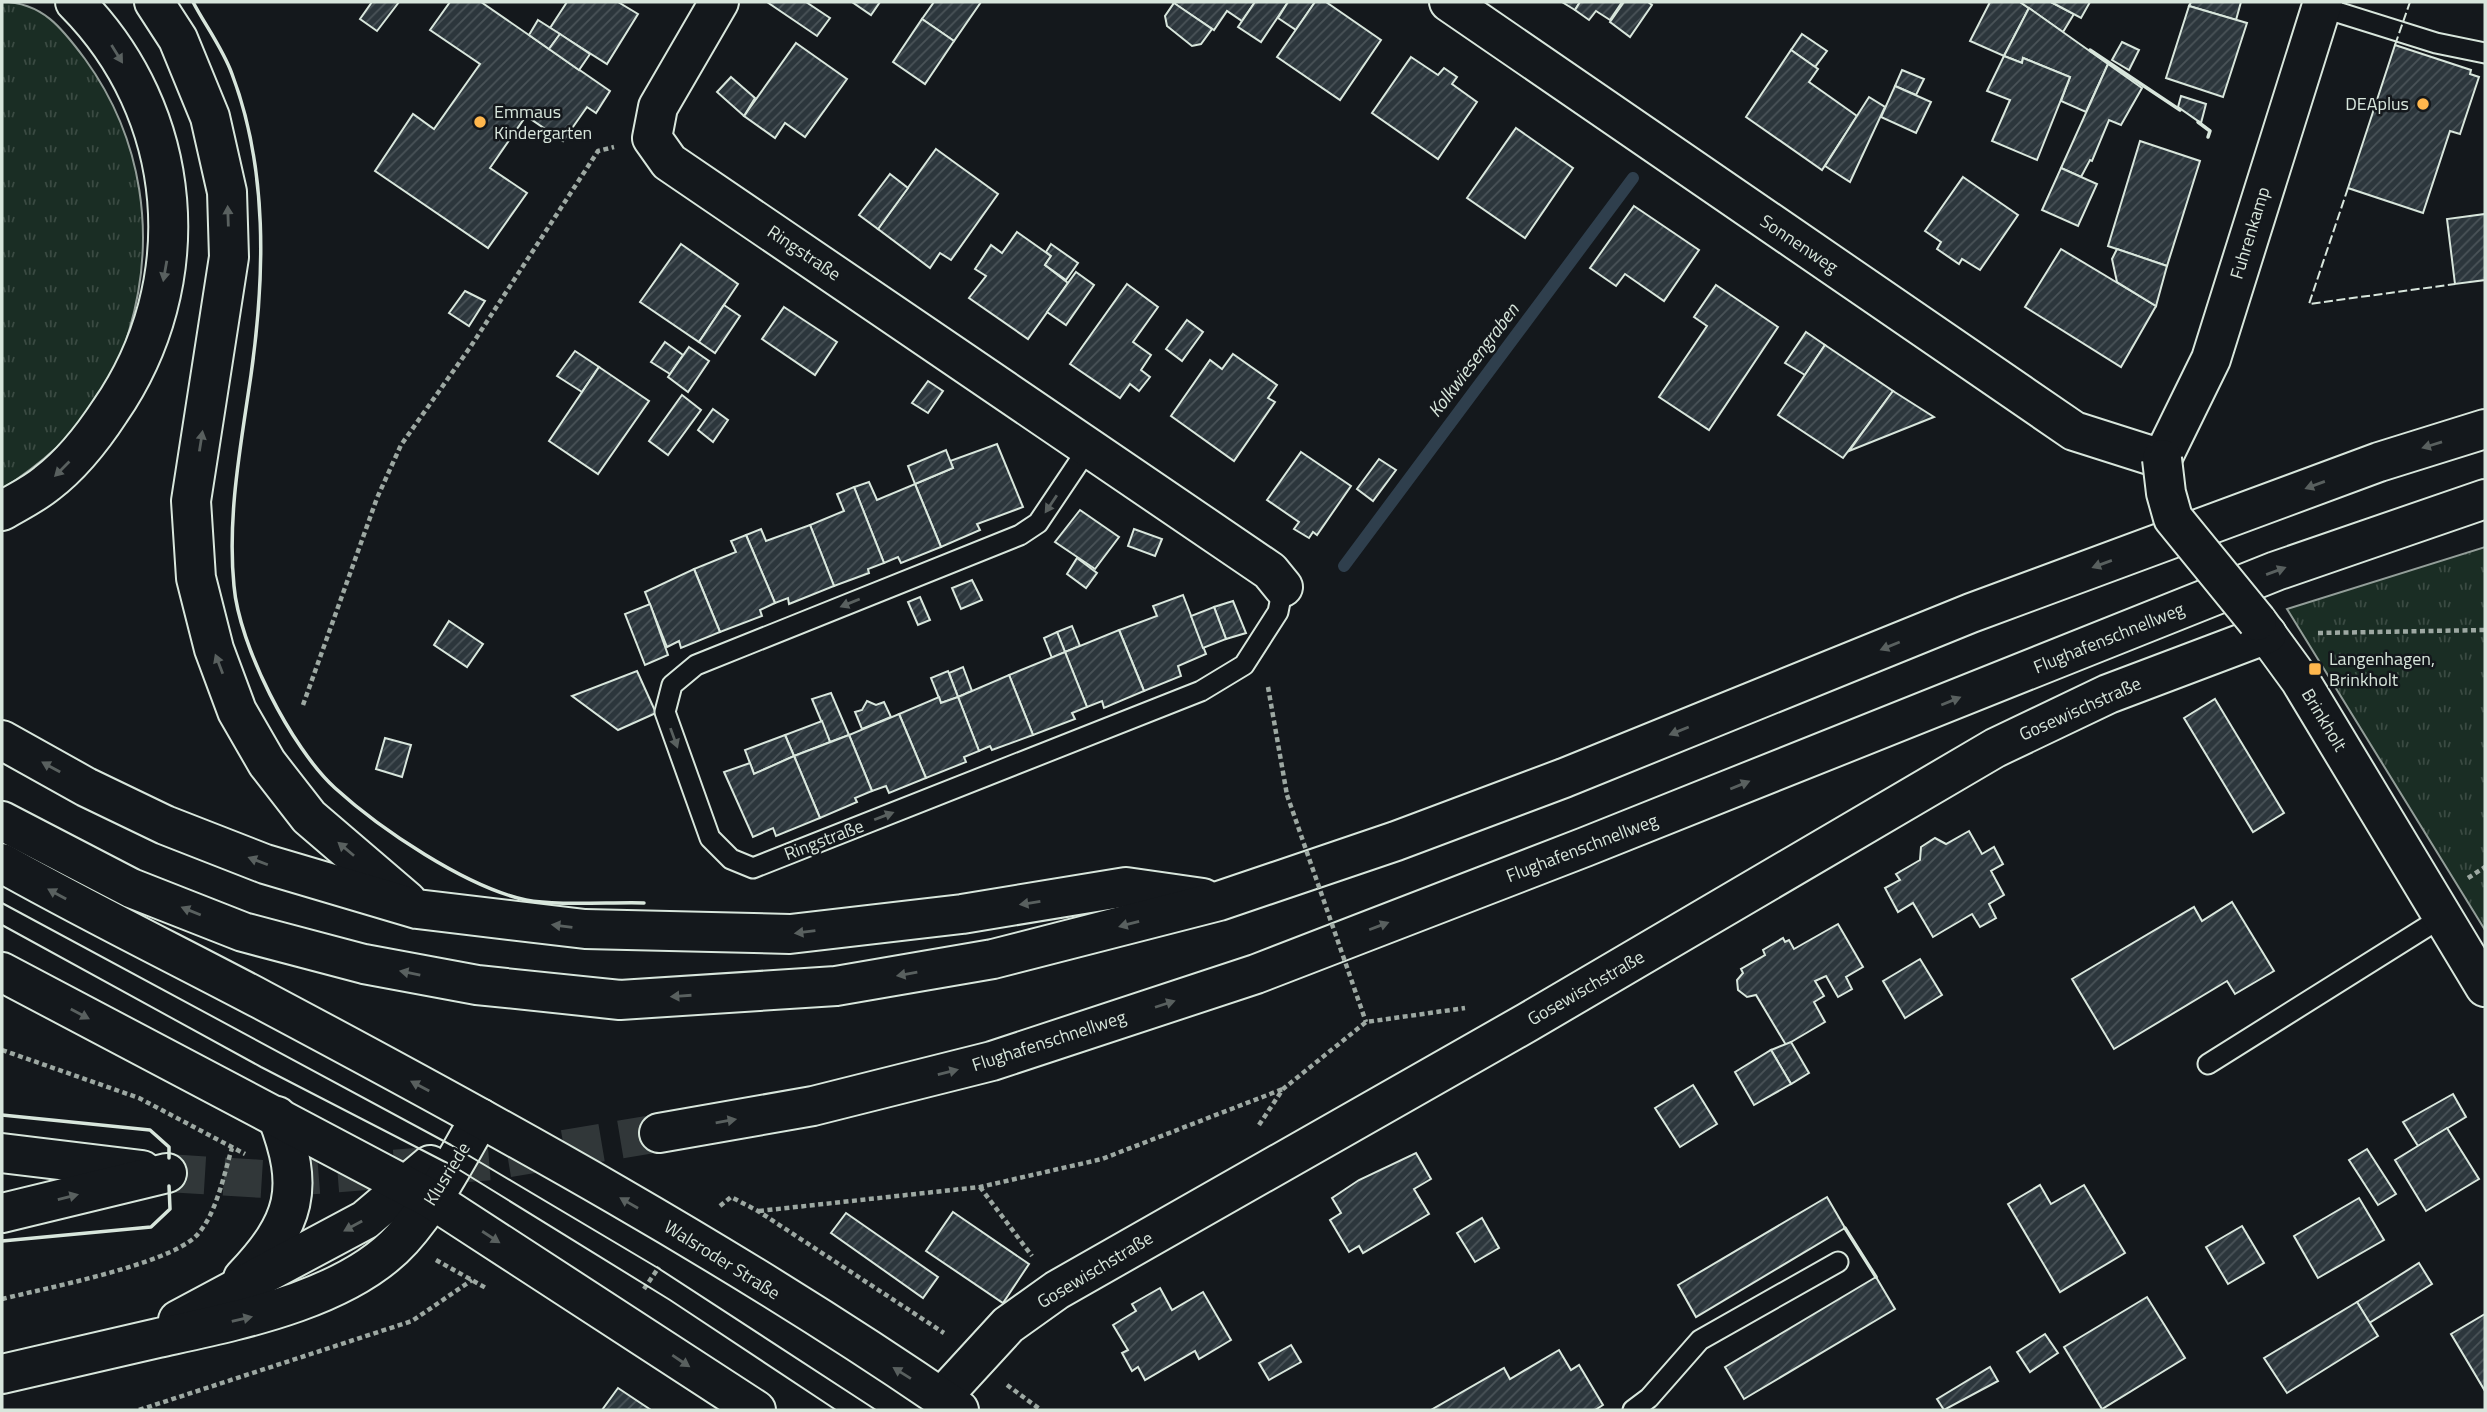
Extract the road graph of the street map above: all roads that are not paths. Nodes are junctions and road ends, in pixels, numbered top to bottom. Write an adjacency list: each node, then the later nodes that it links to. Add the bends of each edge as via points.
1 (75, 2): 11 (main road, one-way to 11, via 101,28 130,74 156,133 169,201 167,262 154,327 126,389 92,439 47,483)
2 (154, 2): 18 (main road, one-way to 2, via 309,817 267,763 237,711 214,649 196,578 191,501 229,257 227,192 210,117 178,39)
3 (719, 2): 8 (main road, Ringstraße, via 658,107 652,138 669,162)
4 (1450, 2): 9 (main road, Sonnenweg, via 2074,431)
5 (2322, 5): 6 (lane, via 2436,43); 9 (main road, Fuhrenkamp, via 2211,359)
6 (2485, 53)
7 (2485, 429): 17 (main road, one-way to 17, via 2379,462 1971,613 1564,778)
8 (1089, 447): 12 (main road, Ringstraße, via 1270,571); 12 (lane, Ringstraße, one-way to 12, via 1038,523 1020,535 696,665 672,685 665,712 710,838 731,859 753,868 1202,691 1244,665 1278,612)
9 (2162, 459): 13 (main road, Brinkholt, bridge, via 2173,518)
10 (2485, 499): 25 (main road, Flughafenschnellweg, one-way to 10, via 813,1106 992,1061 1256,974 2276,570)
11 (2, 511)
12 (1283, 587)
13 (2262, 628): 19 (main road, Brinkholt, via 2300,680); 33 (main road, Gosewischstraße, via 1995,748 1540,1015 1057,1290 1008,1325 976,1359)
14 (2, 740): 18 (main road, one-way to 14, via 265,864 165,825)
15 (2, 821): 17 (main road, one-way to 15, via 993,959 836,986 620,1000 477,985 364,964 243,932 131,888)
16 (2, 863): 24 (main road, Walsroder Straße, one-way to 16)
17 (1219, 901): 18 (main road, one-way to 18, via 1126,887 961,914 790,934 585,929)
18 (417, 909)
19 (2444, 916): 21 (main road, Brinkholt); 22 (lane)
20 (11, 977): 23 (main road, one-way to 23)
21 (2485, 987)
22 (2207, 1064)
23 (277, 1116): 27 (main road); 30 (main road, Klusriede, via 290,1150 294,1178 286,1222 264,1255)
24 (480, 1118): 27 (main road, Klusriede); 33 (main road, Walsroder Straße, one-way to 24, via 688,1237)
25 (659, 1133)
26 (2, 1153): 28 (main road, one-way to 26, via 167,1173)
27 (421, 1192): 30 (main road, Klusriede, one-way to 30); 31 (main road, Klusriede, one-way to 27, via 260,1315 312,1297 378,1261 401,1240); 34 (main road, one-way to 34)
28 (2, 1213)
29 (1838, 1262): 35 (lane, via 1700,1340)
30 (226, 1295): 31 (main road, Klusriede)
31 (128, 1345): 32 (main road, Klusriede)
32 (2, 1374)
33 (950, 1404)
34 (756, 1410)
35 (1633, 1410)

